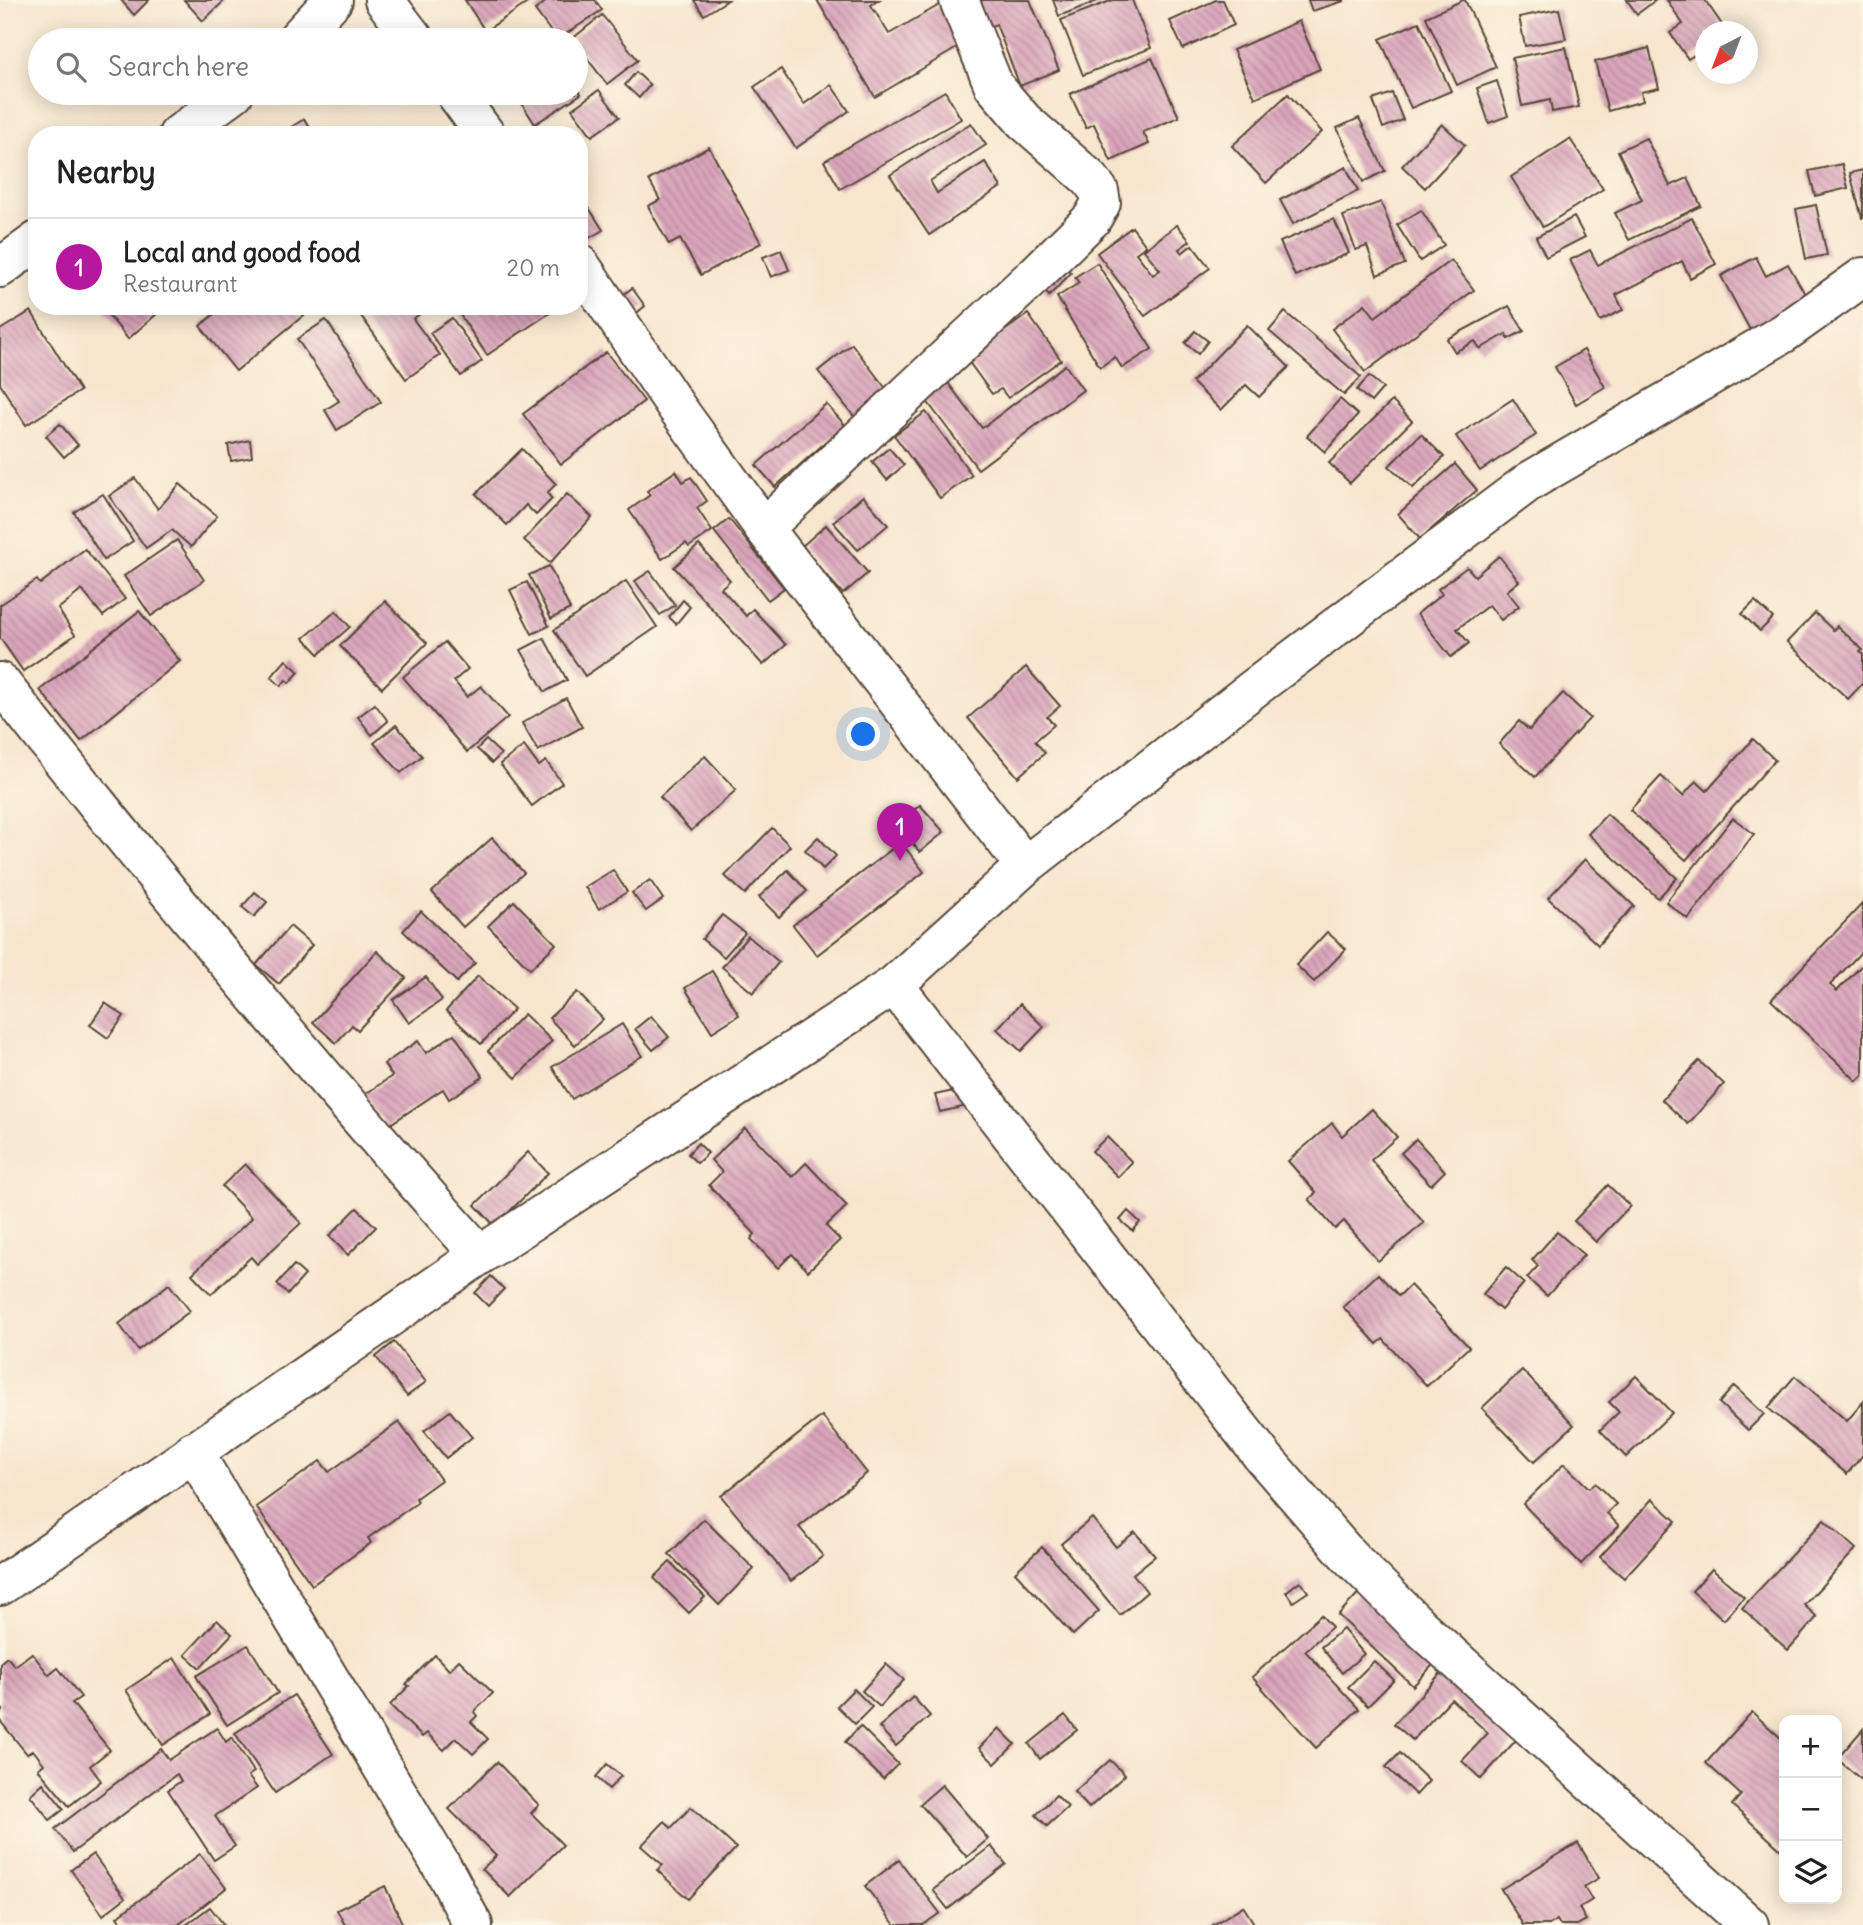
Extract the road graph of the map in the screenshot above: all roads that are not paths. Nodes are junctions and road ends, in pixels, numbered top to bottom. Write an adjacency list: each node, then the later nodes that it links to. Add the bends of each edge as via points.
1 (333, 0): 4 (street)
2 (384, 0): 5 (street)
3 (959, 0): 14 (street, via 994,86 1024,121 1090,178 1101,203 1092,219 1036,274)
4 (307, 28)
5 (406, 28)
6 (218, 105): 8 (street)
7 (464, 105): 9 (street)
8 (190, 126)
9 (479, 126)
10 (28, 248): 11 (street)
11 (0, 268)
12 (588, 276): 14 (street)
13 (1863, 277): 16 (street, via 1784,333 1530,481)
14 (764, 528): 16 (street)
15 (0, 682): 18 (street, via 223,959)
16 (1026, 866): 17 (street)
17 (894, 985): 18 (street); 22 (street, via 1263,1457 1348,1555 1430,1636)
18 (480, 1255): 19 (street)
19 (193, 1451): 20 (street); 21 (street)
20 (0, 1586)
21 (473, 1925)
22 (1749, 1925)

